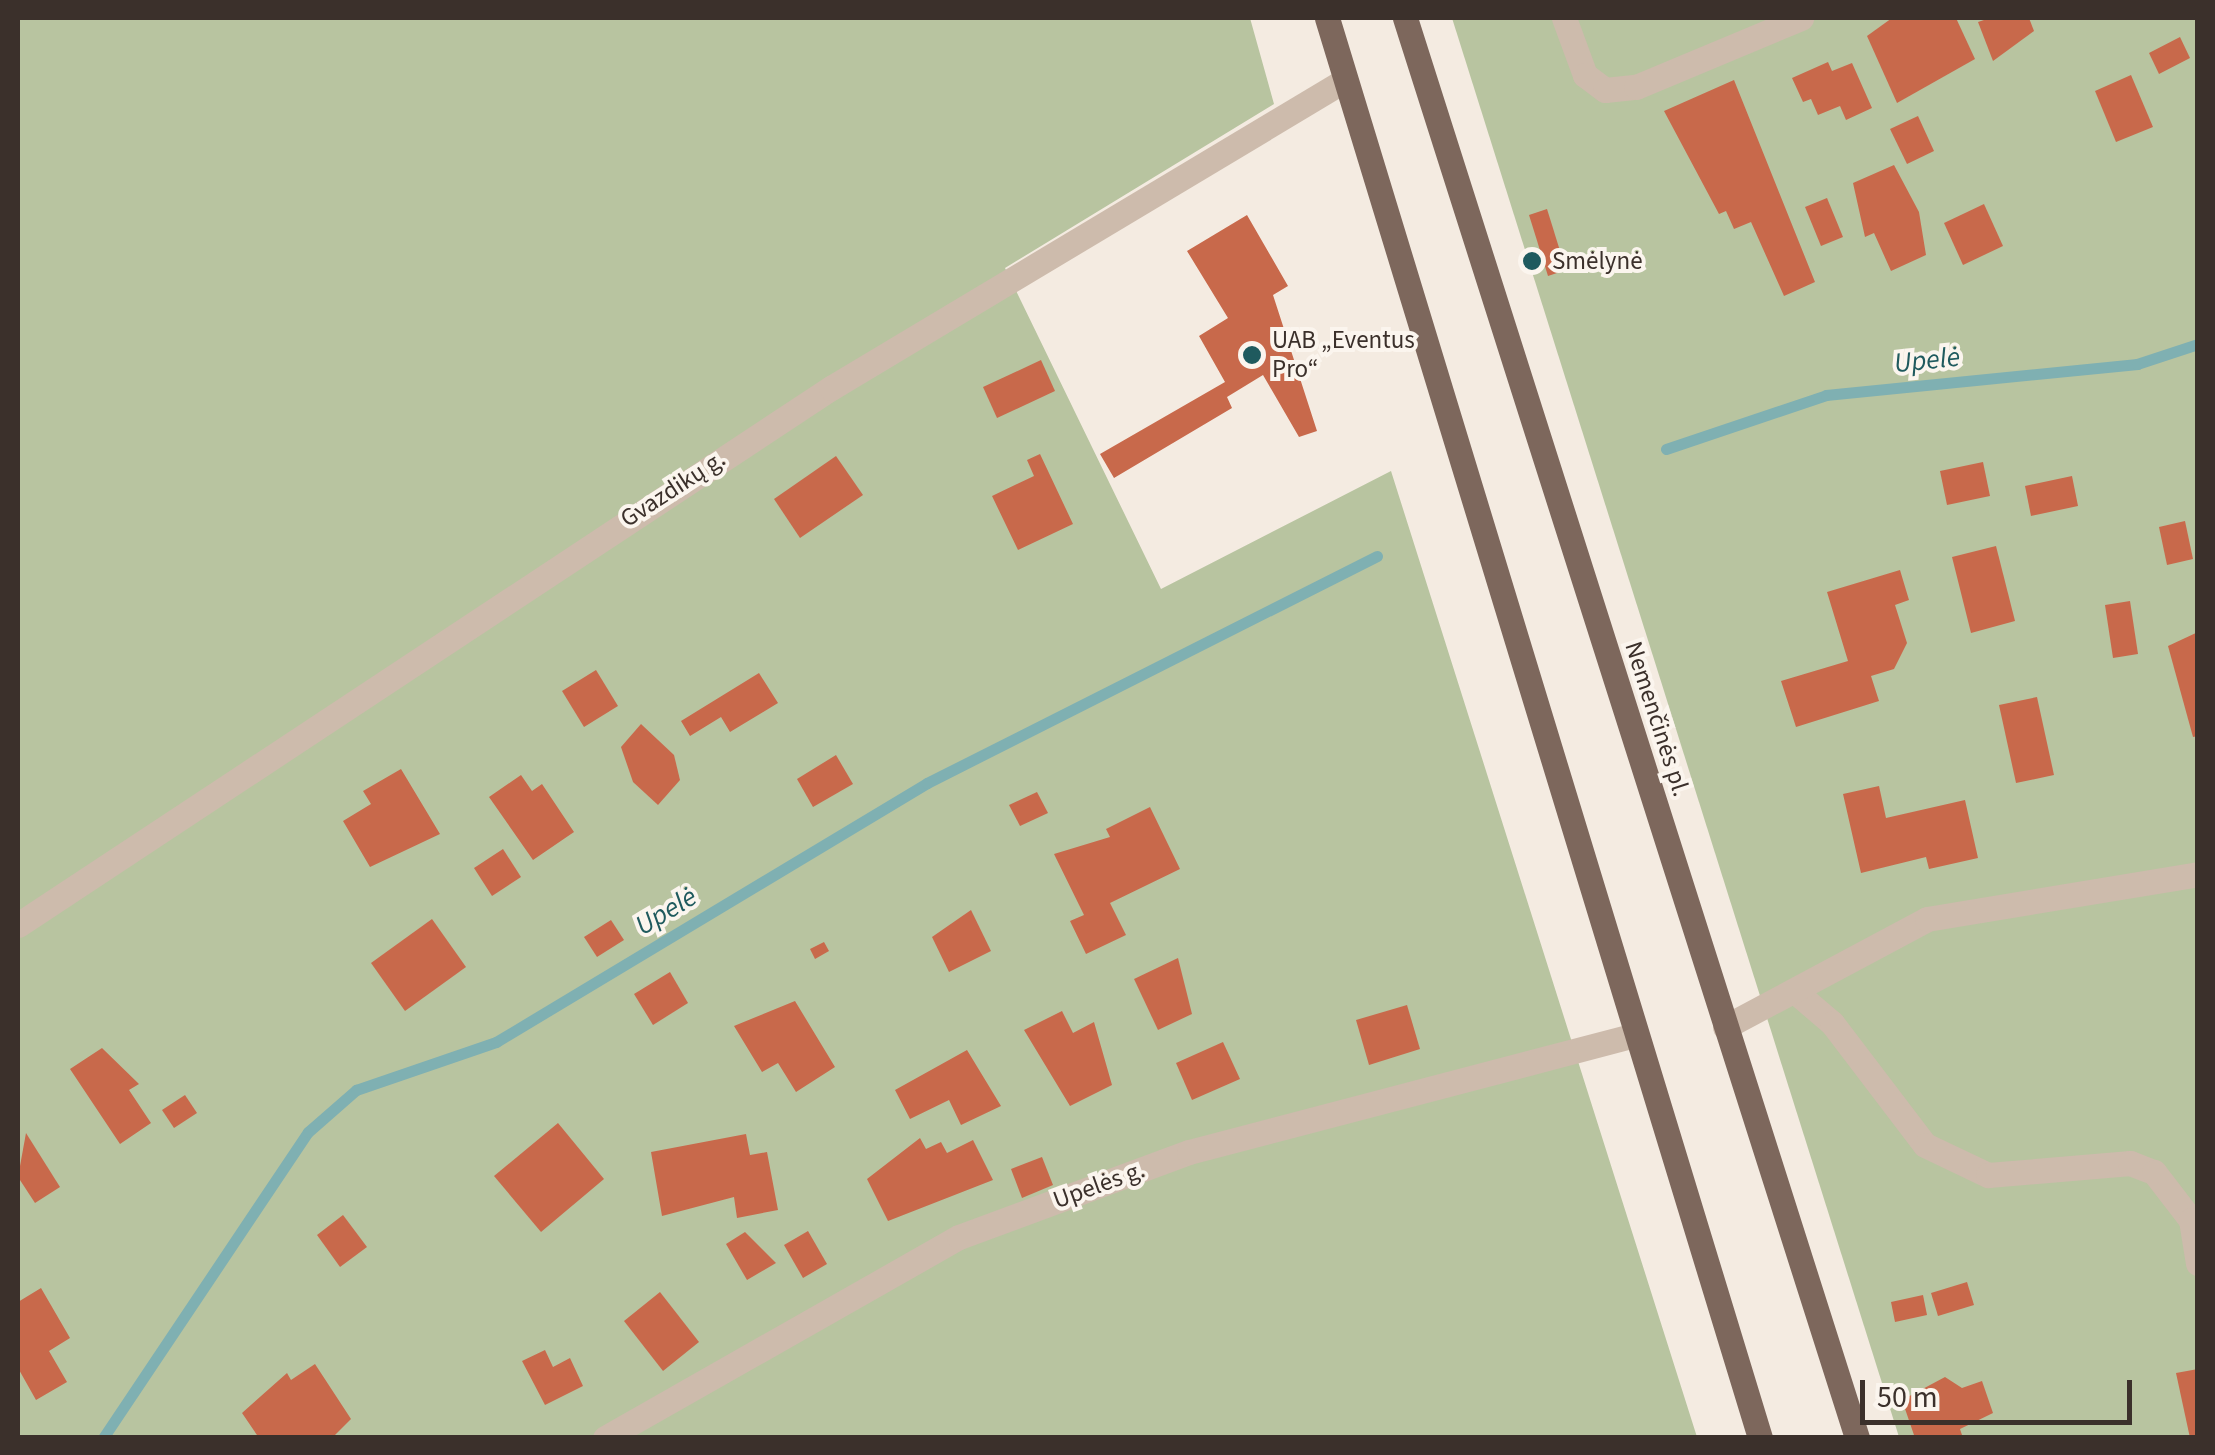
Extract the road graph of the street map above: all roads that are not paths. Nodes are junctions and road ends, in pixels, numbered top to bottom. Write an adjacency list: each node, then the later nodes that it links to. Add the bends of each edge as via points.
1 (1327, 18): 5 (main road)
2 (1405, 18): 9 (main road, Nemenčinės pl.)
3 (1564, 18): 4 (street, via 1585,75 1605,90 1636,87)
4 (1801, 18)
5 (1345, 80): 7 (street, Gvazdikų g., via 831,388); 10 (main road)
6 (2198, 874): 8 (street, via 1927,919)
7 (18, 925)
8 (1798, 994): 9 (street); 11 (street, via 1832,1023 1924,1145 1988,1175 2130,1162 2154,1172 2190,1220)
9 (1724, 1027): 14 (main road, Nemenčinės pl.)
10 (1634, 1034): 12 (street, Upelės g., via 1188,1152 959,1237); 13 (main road)
11 (2198, 1262)
12 (605, 1438)
13 (1760, 1438)
14 (1857, 1438)

